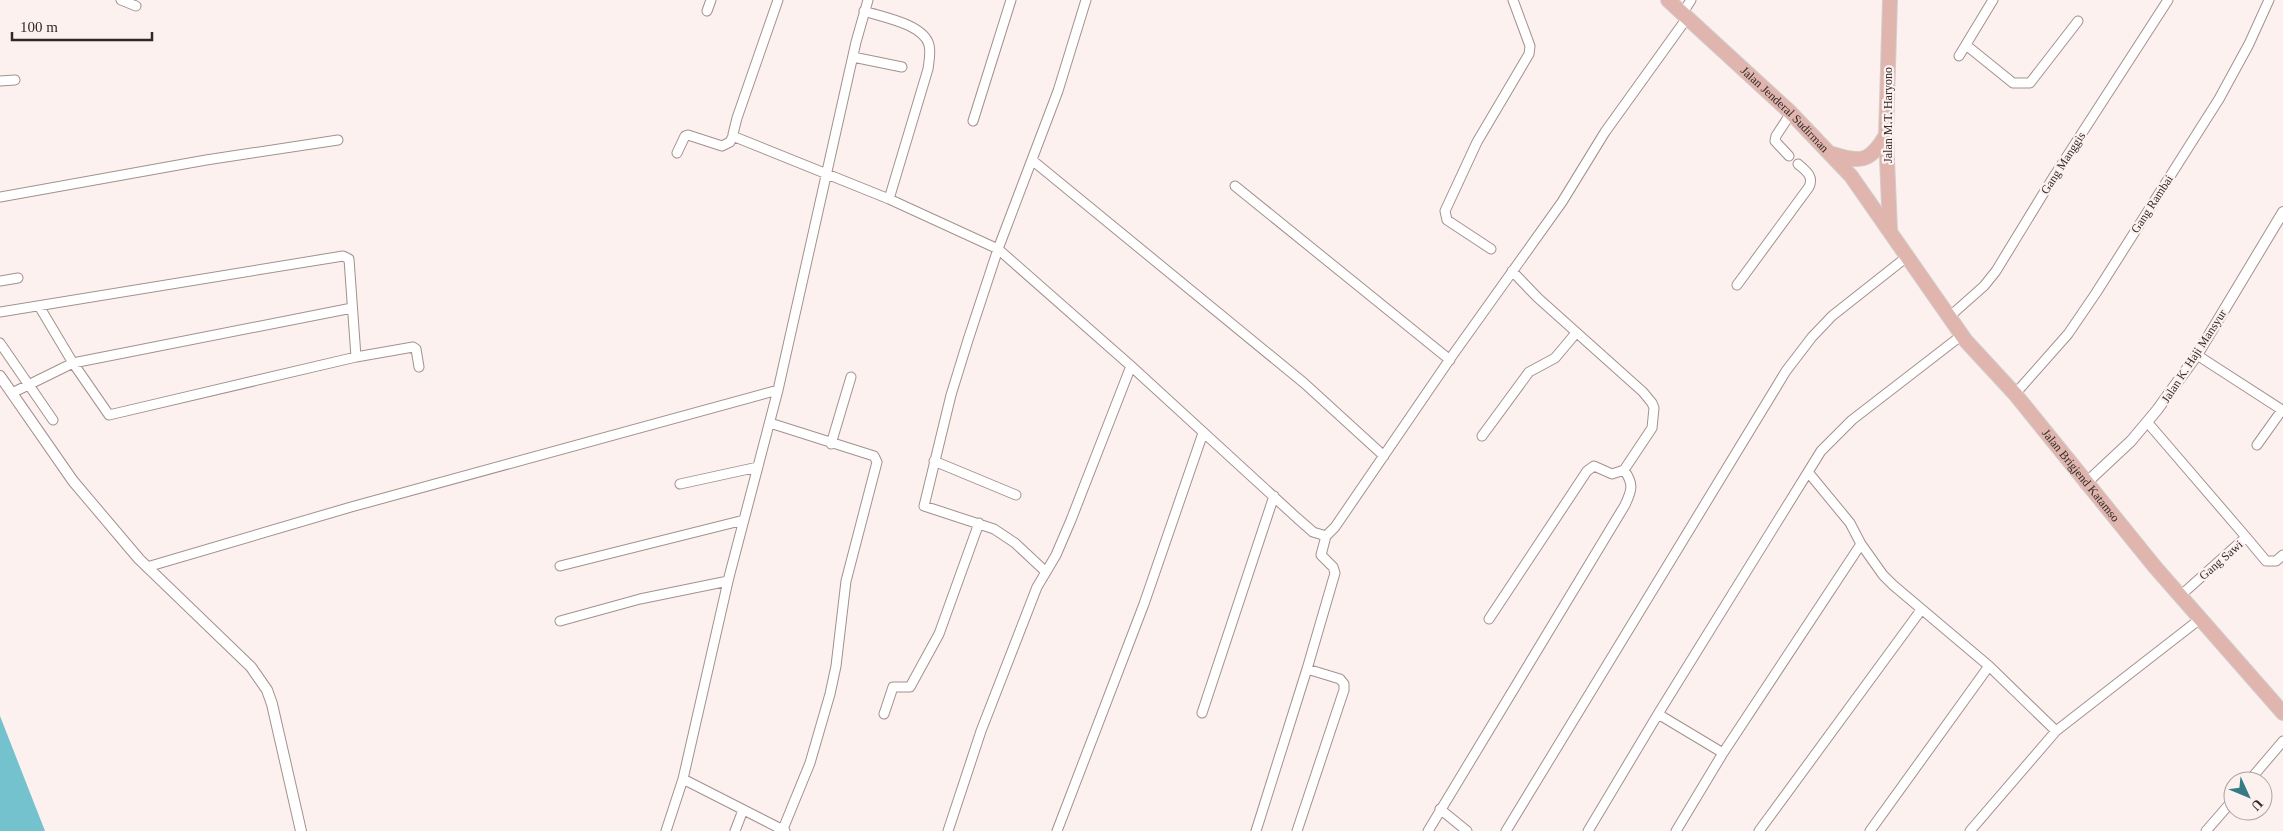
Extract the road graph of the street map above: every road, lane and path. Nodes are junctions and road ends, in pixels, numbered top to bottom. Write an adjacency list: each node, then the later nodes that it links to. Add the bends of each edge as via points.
1 (121, 0): 14 (street)
2 (711, 0): 15 (street)
3 (778, 0): 28 (street, via 737,118)
4 (868, 0): 16 (street)
5 (1011, 0): 26 (street)
6 (1086, 0): 33 (street, via 1058,92)
7 (1513, 0): 42 (street, via 1530,46 1529,54 1477,142 1445,211 1448,220)
8 (1668, 0): 17 (main road, Jalan Jenderal Sudirman)
9 (1691, 0): 17 (street)
10 (1890, 0): 27 (main road, Jalan M.T. Haryono)
11 (1993, 0): 19 (street)
12 (2168, 0): 51 (street, Gang Manggis, via 1996,271)
13 (2269, 0): 66 (street, Gang Rambai, via 2218,99 2096,293 2068,334)
14 (136, 6)
15 (707, 11)
16 (864, 12): 20 (street); 38 (street, via 914,28 929,45 928,69)
17 (1685, 16): 25 (main road, Jalan Jenderal Sudirman); 44 (street, via 1605,132 1562,202)
18 (2078, 21): 19 (street, via 2030,83 2013,82)
19 (1966, 45): 21 (street)
20 (853, 56): 22 (street); 35 (street)
21 (1959, 56)
22 (902, 67)
23 (15, 80): 24 (street)
24 (0, 81)
25 (1791, 113): 31 (main road, Jalan Jenderal Sudirman); 32 (street, via 1775,141)
26 (973, 121)
27 (1886, 135): 31 (main road, via 1877,150 1863,159 1851,160); 40 (main road, Jalan M.T. Haryono)
28 (734, 136): 30 (street, via 722,146 685,136); 35 (street)
29 (338, 140): 37 (street)
30 (677, 153)
31 (1832, 154): 40 (main road, Jalan Jenderal Sudirman)
32 (1789, 156)
33 (1032, 160): 41 (street); 75 (street, via 1304,383)
34 (1798, 164): 47 (street, via 1809,174 1809,187)
35 (828, 175): 38 (street); 64 (street)
36 (1235, 186): 57 (street)
37 (0, 197)
38 (889, 199): 41 (street)
39 (2283, 212): 55 (street, Jalan K. Haji Mansyur)
40 (1890, 230): 43 (main road, Jalan Brigjend Katamso)
41 (998, 249): 59 (street); 76 (street, via 951,396)
42 (1491, 249)
43 (1908, 256): 51 (main road, Jalan Brigjend Katamso); 123 (street, via 1832,316 1786,371)
44 (1512, 271): 52 (street); 57 (street)
45 (18, 278): 46 (street)
46 (0, 281)
47 (1736, 284)
48 (39, 306): 49 (street, via 343,256 349,259); 50 (street); 58 (street)
49 (352, 308): 56 (street); 58 (street)
50 (0, 312)
51 (1949, 317): 53 (main road, Jalan Brigjend Katamso)
52 (1576, 333): 72 (street, via 1555,358 1529,372); 78 (street, via 1652,403 1655,414 1652,428)
53 (1962, 335): 66 (main road, Jalan Brigjend Katamso); 79 (street, via 1846,425 1829,442)
54 (0, 343): 63 (street)
55 (2197, 355): 67 (street); 70 (street, Jalan K. Haji Mansyur)
56 (356, 357): 58 (street, via 109,415); 60 (street, via 414,347)
57 (1450, 360): 75 (street)
58 (73, 363): 63 (street)
59 (1131, 366): 71 (street); 92 (street, via 1071,520)
60 (419, 367)
61 (0, 376): 65 (street)
62 (851, 377): 73 (street)
63 (29, 384): 65 (street); 68 (street)
64 (778, 390): 69 (street); 91 (street, via 351,507)
65 (12, 393): 91 (street, via 73,481)
66 (2015, 394): 81 (main road, Jalan Brigjend Katamso)
67 (2282, 409): 74 (street)
68 (54, 420)
69 (770, 423): 73 (street); 77 (street)
70 (2148, 423): 81 (street, Jalan K. Haji Mansyur); 87 (street)
71 (1203, 433): 83 (street); 118 (street, via 1144,604)
72 (1482, 436)
73 (831, 444): 113 (street, via 874,456 877,462 846,581 830,694 810,763)
74 (2257, 445)
75 (1384, 456): 86 (street)
76 (934, 461): 82 (street); 85 (street, via 924,507)
77 (758, 467): 80 (street); 84 (street)
78 (1624, 470): 96 (street, via 1614,475 1598,467 1590,468); 110 (street, via 1632,488 1625,505)
79 (1808, 472): 88 (street, via 1850,523); 104 (street)
80 (680, 484)
81 (2085, 484): 94 (main road, Jalan Brigjend Katamso)
82 (1016, 495)
83 (1274, 496): 86 (street, via 1313,532); 101 (street)
84 (744, 520): 90 (street); 93 (street)
85 (979, 523): 92 (street, via 1007,537); 103 (street, via 936,643 910,687 893,687)
86 (1326, 536): 100 (street, via 1321,555 1335,573)
87 (2246, 537): 89 (street, Gang Sawi, via 2266,560 2276,560); 94 (street, Gang Sawi)
88 (1861, 544): 95 (street, via 1883,575); 107 (street)
89 (2283, 555)
90 (560, 566)
91 (147, 567): 114 (street, via 251,667 267,690)
92 (1046, 572): 117 (street, via 1037,587 981,731)
93 (728, 581): 98 (street); 109 (street)
94 (2180, 596): 97 (main road, Jalan Brigjend Katamso)
95 (1921, 610): 99 (street); 126 (street)
96 (1489, 619)
97 (2200, 619): 102 (main road, Jalan Brigjend Katamso); 105 (street)
98 (560, 620)
99 (1989, 666): 105 (street); 127 (street)
100 (1307, 669): 119 (street); 120 (street, via 1340,679 1344,686)
101 (1202, 713)
102 (2283, 713)
103 (884, 714)
104 (1658, 714): 107 (street); 124 (street)
105 (2056, 731): 128 (street)
106 (2283, 742): 108 (street)
107 (1723, 754): 125 (street)
108 (2258, 771)
109 (683, 779): 111 (street); 115 (street)
110 (1440, 809): 121 (street); 122 (street)
111 (743, 810): 113 (street); 116 (street)
112 (2223, 811): 129 (street)
113 (784, 830)
114 (301, 831)
115 (666, 831)
116 (735, 831)
117 (948, 831)
118 (1057, 831)
119 (1256, 831)
120 (1297, 831)
121 (1428, 831)
122 (1467, 831)
123 (1506, 831)
124 (1588, 831)
125 (1676, 831)
126 (1759, 831)
127 (1870, 831)
128 (1970, 831)
129 (2206, 831)

